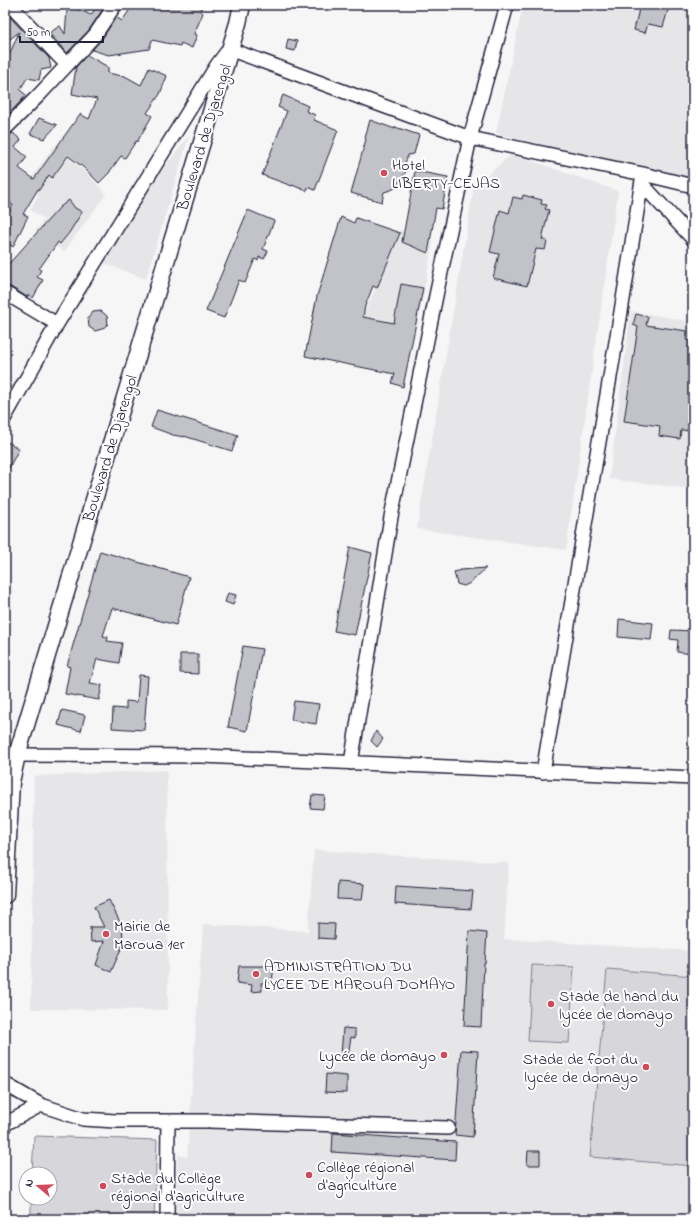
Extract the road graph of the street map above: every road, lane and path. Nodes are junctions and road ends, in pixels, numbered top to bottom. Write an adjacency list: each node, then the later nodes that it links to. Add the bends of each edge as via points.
1 (10, 5): 5 (street); 7 (street)
2 (115, 5): 7 (street, via 95,35)
3 (242, 5): 6 (main road, Boulevard de Djarengol)
4 (507, 5): 9 (street)
5 (5, 8)
6 (229, 50): 9 (street); 14 (street, via 217,65); 16 (main road, Boulevard de Djarengol)
7 (67, 65): 8 (street)
8 (5, 129)
9 (470, 138): 10 (street); 17 (street, via 436,291 391,517)
10 (642, 179): 11 (street); 12 (street); 18 (street)
11 (693, 186)
12 (693, 239)
13 (5, 293): 14 (street)
14 (57, 324): 15 (street)
15 (5, 417)
16 (17, 755): 17 (street, via 202,756); 19 (main road, Boulevard de Djarengol)
17 (351, 763): 18 (street)
18 (543, 772): 20 (street)
19 (8, 778): 21 (main road, Boulevard de Djarengol)
20 (693, 778)
21 (5, 895)
22 (5, 1084): 23 (street)
23 (41, 1106): 24 (street, via 83,1119); 25 (street)
24 (168, 1121): 26 (street); 27 (street)
25 (5, 1124)
26 (448, 1128)
27 (167, 1219)

